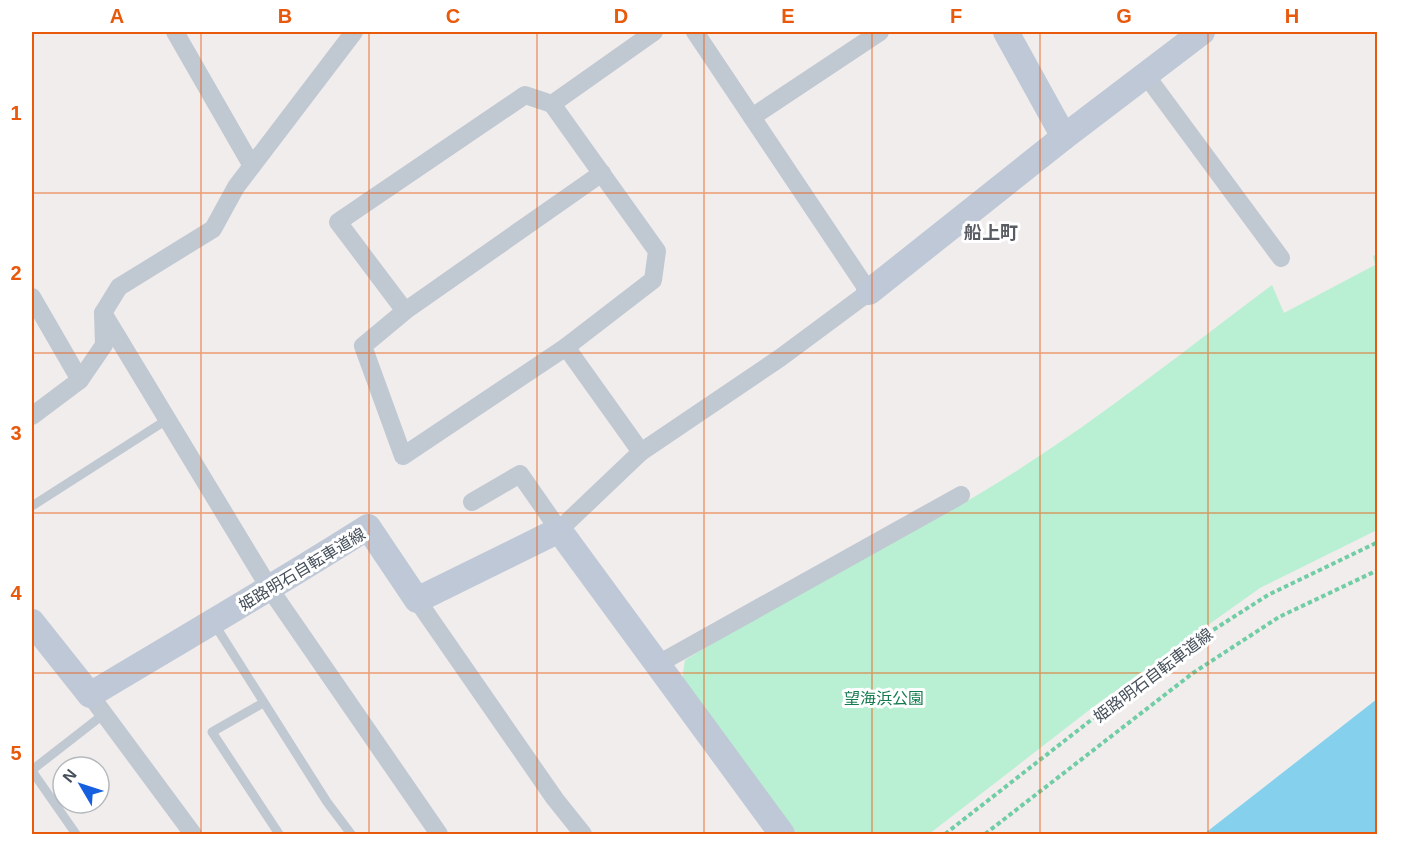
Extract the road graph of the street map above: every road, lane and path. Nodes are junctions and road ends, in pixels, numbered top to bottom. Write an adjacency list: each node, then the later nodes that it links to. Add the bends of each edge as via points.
1 (175, 32): 12 (street)
2 (354, 32): 12 (street)
3 (654, 32): 9 (street)
4 (694, 32): 10 (street)
5 (880, 32): 10 (street)
6 (1006, 32): 11 (main road)
7 (1202, 32): 8 (main road)
8 (1145, 75): 11 (main road); 14 (street)
9 (552, 104): 13 (street); 17 (street, via 525,94 339,222)
10 (752, 117): 15 (street)
11 (1064, 137): 15 (main road)
12 (252, 166): 18 (street, via 213,229 118,288)
13 (602, 173): 17 (street); 19 (street, via 657,251 653,280)
14 (1281, 258)
15 (869, 292): 23 (street)
16 (32, 297): 20 (street)
17 (405, 311): 19 (street, via 363,346 404,456)
18 (104, 313): 20 (street, via 104,345); 22 (street)
19 (566, 347): 23 (street)
20 (80, 380): 21 (street)
21 (32, 416)
22 (168, 419): 26 (lane); 30 (street)
23 (641, 452): 27 (street)
24 (961, 495): 34 (street)
25 (472, 502): 27 (street, via 520,474)
26 (32, 506)
27 (559, 530): 31 (main road); 34 (main road)
28 (1377, 542): 45 (path, 姫路明石自転車道線, via 1268,595 1178,653)
29 (1377, 570): 46 (path, 姫路明石自転車道線, via 1279,617 1193,672)
30 (270, 589): 31 (main road, 姫路明石自転車道線, via 368,527); 32 (main road, 姫路明石自転車道線); 42 (street)
31 (417, 600): 43 (street)
32 (212, 621): 35 (lane); 36 (main road, 姫路明石自転車道線)
33 (32, 622): 36 (main road)
34 (658, 664): 44 (main road)
35 (263, 703): 40 (lane, via 212,732); 41 (lane)
36 (97, 704): 37 (lane); 38 (street)
37 (32, 770): 39 (lane)
38 (188, 831)
39 (76, 834)
40 (279, 834)
41 (351, 834)
42 (439, 834)
43 (583, 834)
44 (782, 834)
45 (945, 834)
46 (985, 834)

